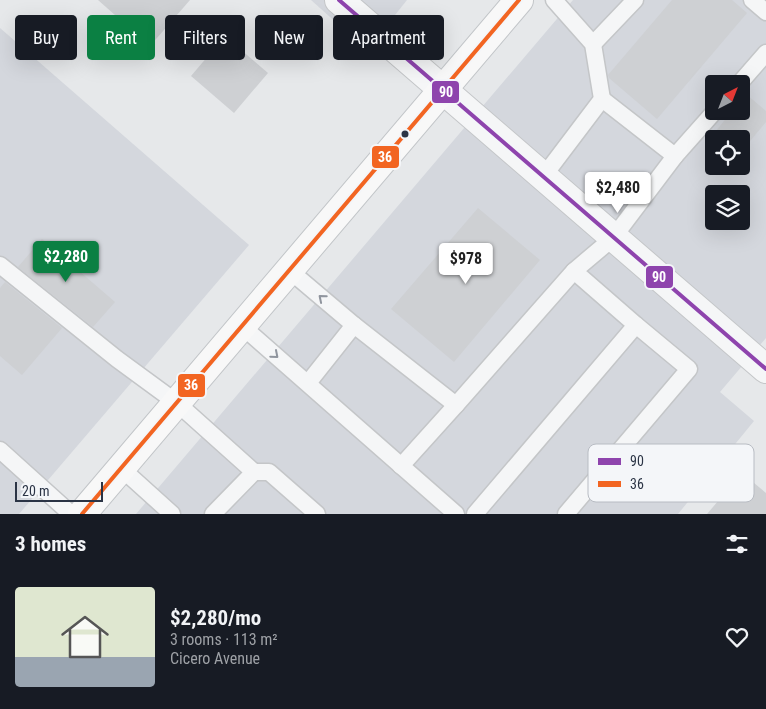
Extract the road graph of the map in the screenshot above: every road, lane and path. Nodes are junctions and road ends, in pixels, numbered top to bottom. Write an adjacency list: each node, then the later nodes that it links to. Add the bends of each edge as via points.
1 (339, 0): 10 (street)
2 (519, 0): 10 (main road)
3 (554, 0): 7 (lane)
4 (634, 0): 7 (lane)
5 (752, 0): 6 (lane)
6 (766, 12)
7 (593, 44): 11 (lane)
8 (766, 53): 9 (lane)
9 (747, 75)
10 (442, 91): 14 (street); 17 (main road)
11 (602, 99): 13 (lane); 14 (lane)
12 (707, 120): 13 (lane)
13 (675, 156): 15 (lane)
14 (543, 177): 15 (street)
15 (613, 238): 18 (lane); 22 (street)
16 (0, 265): 24 (lane)
17 (289, 270): 20 (lane, one-way to 17); 21 (main road)
18 (574, 271): 19 (lane); 25 (lane)
19 (636, 324): 26 (lane, via 689,369); 38 (lane)
20 (354, 325): 23 (lane); 25 (lane)
21 (242, 326): 23 (lane, one-way to 23); 24 (main road)
22 (766, 369)
23 (308, 383): 28 (lane)
24 (177, 403): 29 (main road); 30 (lane)
25 (456, 405): 28 (lane)
26 (625, 444)
27 (0, 450): 32 (lane)
28 (401, 466): 37 (lane)
29 (121, 468): 33 (main road); 34 (lane)
30 (254, 472): 35 (lane); 36 (lane, via 269,472)
31 (588, 488): 39 (lane)
32 (72, 514)
33 (82, 514)
34 (172, 514)
35 (213, 514)
36 (317, 514)
37 (456, 514)
38 (475, 514)
39 (566, 514)

